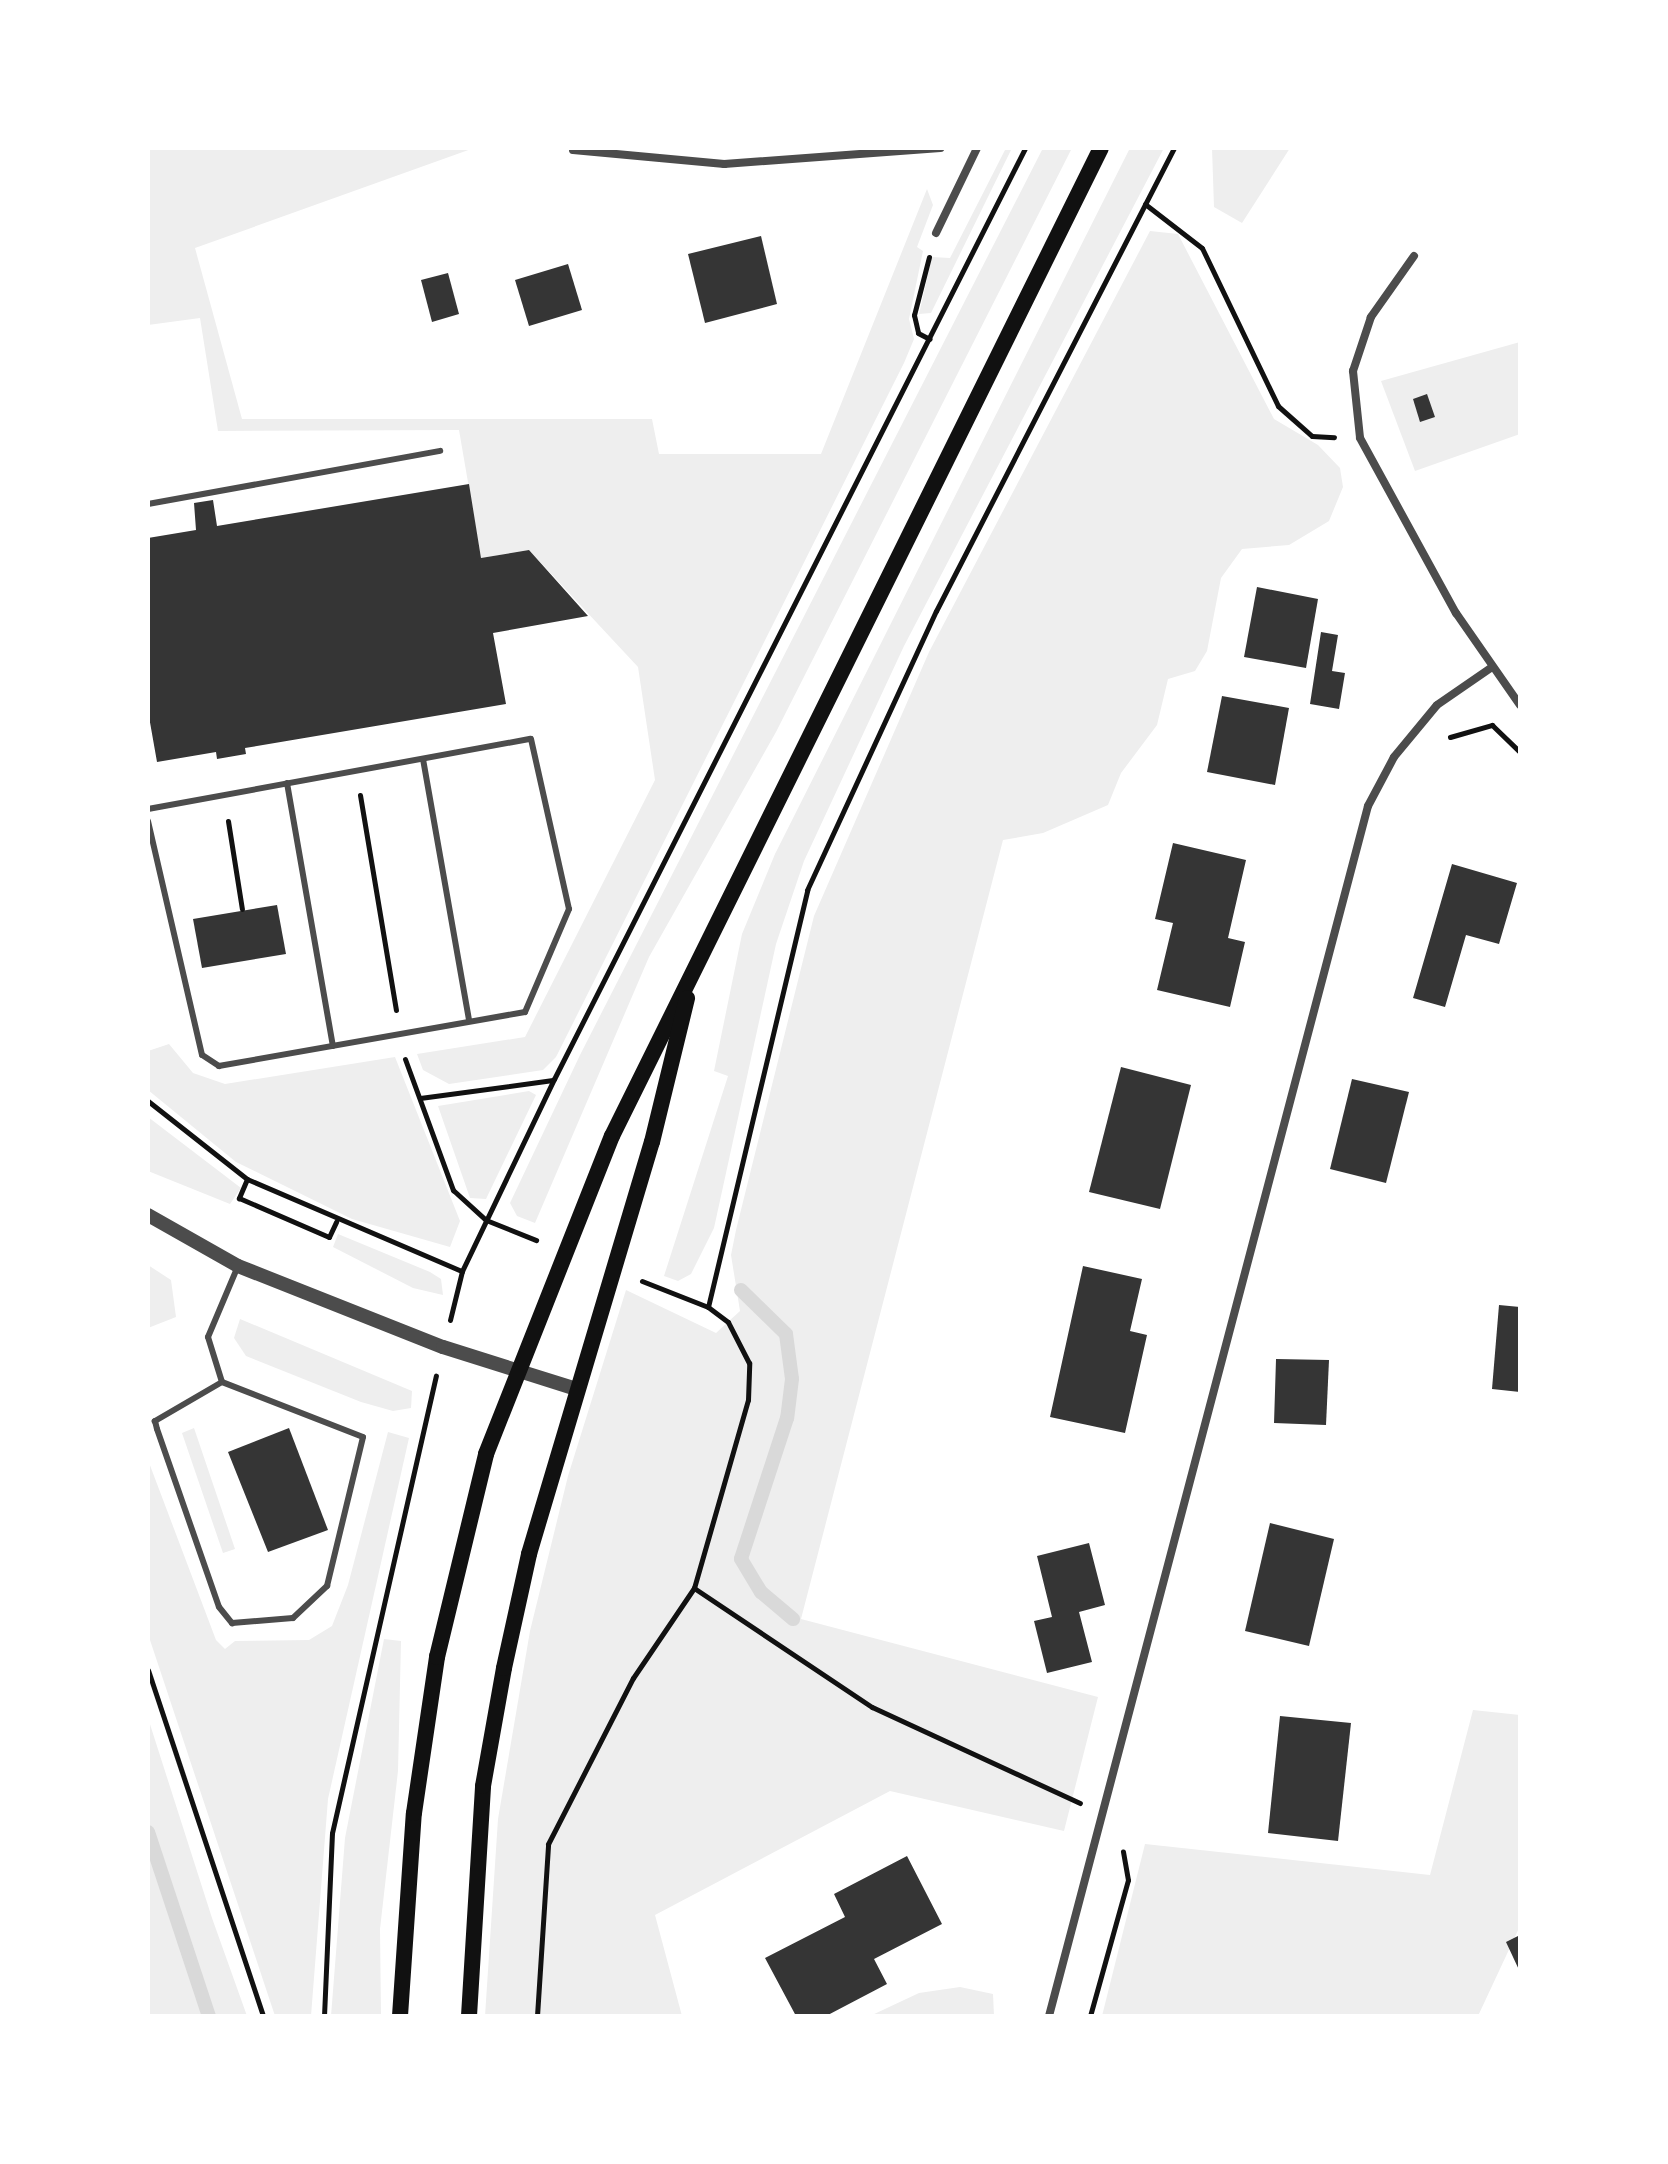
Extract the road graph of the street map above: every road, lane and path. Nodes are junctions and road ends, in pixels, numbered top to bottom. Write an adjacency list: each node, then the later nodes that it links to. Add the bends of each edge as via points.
1 (940, 148): 6 (street, via 724,164)
2 (977, 148): 8 (street)
3 (1025, 148): 11 (path)
4 (1101, 148): 24 (main road)
5 (1174, 148): 7 (path)
6 (573, 150)
7 (1145, 204): 12 (path, via 1202,248 1278,406 1312,436); 38 (path, via 936,611 807,890)
8 (936, 233)
9 (929, 254): 11 (path, via 914,315 918,333)
10 (1414, 256): 12 (street, via 1371,317 1353,371)
11 (930, 339): 28 (path)
12 (1360, 438): 15 (street)
13 (440, 451): 14 (lane)
14 (148, 504)
15 (1492, 667): 16 (street); 45 (street, via 1437,705 1394,757 1368,806)
16 (1520, 705)
17 (423, 759): 18 (lane); 25 (lane); 25 (lane, via 531,739 569,909 525,1012)
18 (356, 771): 19 (lane); 26 (path)
19 (287, 783): 20 (lane); 27 (lane)
20 (223, 796): 21 (lane); 23 (path)
21 (148, 809)
22 (148, 821): 27 (lane, via 202,1055 219,1066)
23 (242, 909)
24 (694, 969): 40 (main road, via 612,1136); 42 (main road, via 652,1142)
25 (469, 1021): 26 (lane)
26 (400, 1034): 27 (lane); 29 (path)
27 (333, 1046)
28 (554, 1079): 29 (path); 33 (path)
29 (420, 1098): 33 (path, via 453,1190)
30 (148, 1101): 31 (path)
31 (247, 1179): 34 (path); 34 (path, via 239,1198 329,1237)
32 (148, 1215): 35 (street)
33 (486, 1220): 36 (path)
34 (336, 1222): 36 (path)
35 (238, 1266): 39 (street); 41 (lane, via 208,1337)
36 (462, 1271): 39 (path)
37 (655, 1286): 38 (path)
38 (708, 1307): 43 (path, via 728,1322 749,1363 748,1400)
39 (443, 1347): 40 (street); 47 (path, via 332,1833)
40 (518, 1370): 42 (street); 48 (main road, via 486,1454 437,1657 414,1813)
41 (222, 1382): 41 (lane, via 363,1437 327,1586 293,1618 232,1623 219,1607 157,1429 155,1421)
42 (576, 1389): 49 (main road, via 529,1554 483,1786)
43 (694, 1588): 45 (path, via 872,1707); 50 (path, via 633,1678 557,1817 540,1895)
44 (148, 1670): 46 (path)
45 (1105, 1815): 51 (street)
46 (263, 2016)
47 (324, 2016)
48 (400, 2016)
49 (469, 2016)
50 (537, 2016)
51 (1049, 2016)

